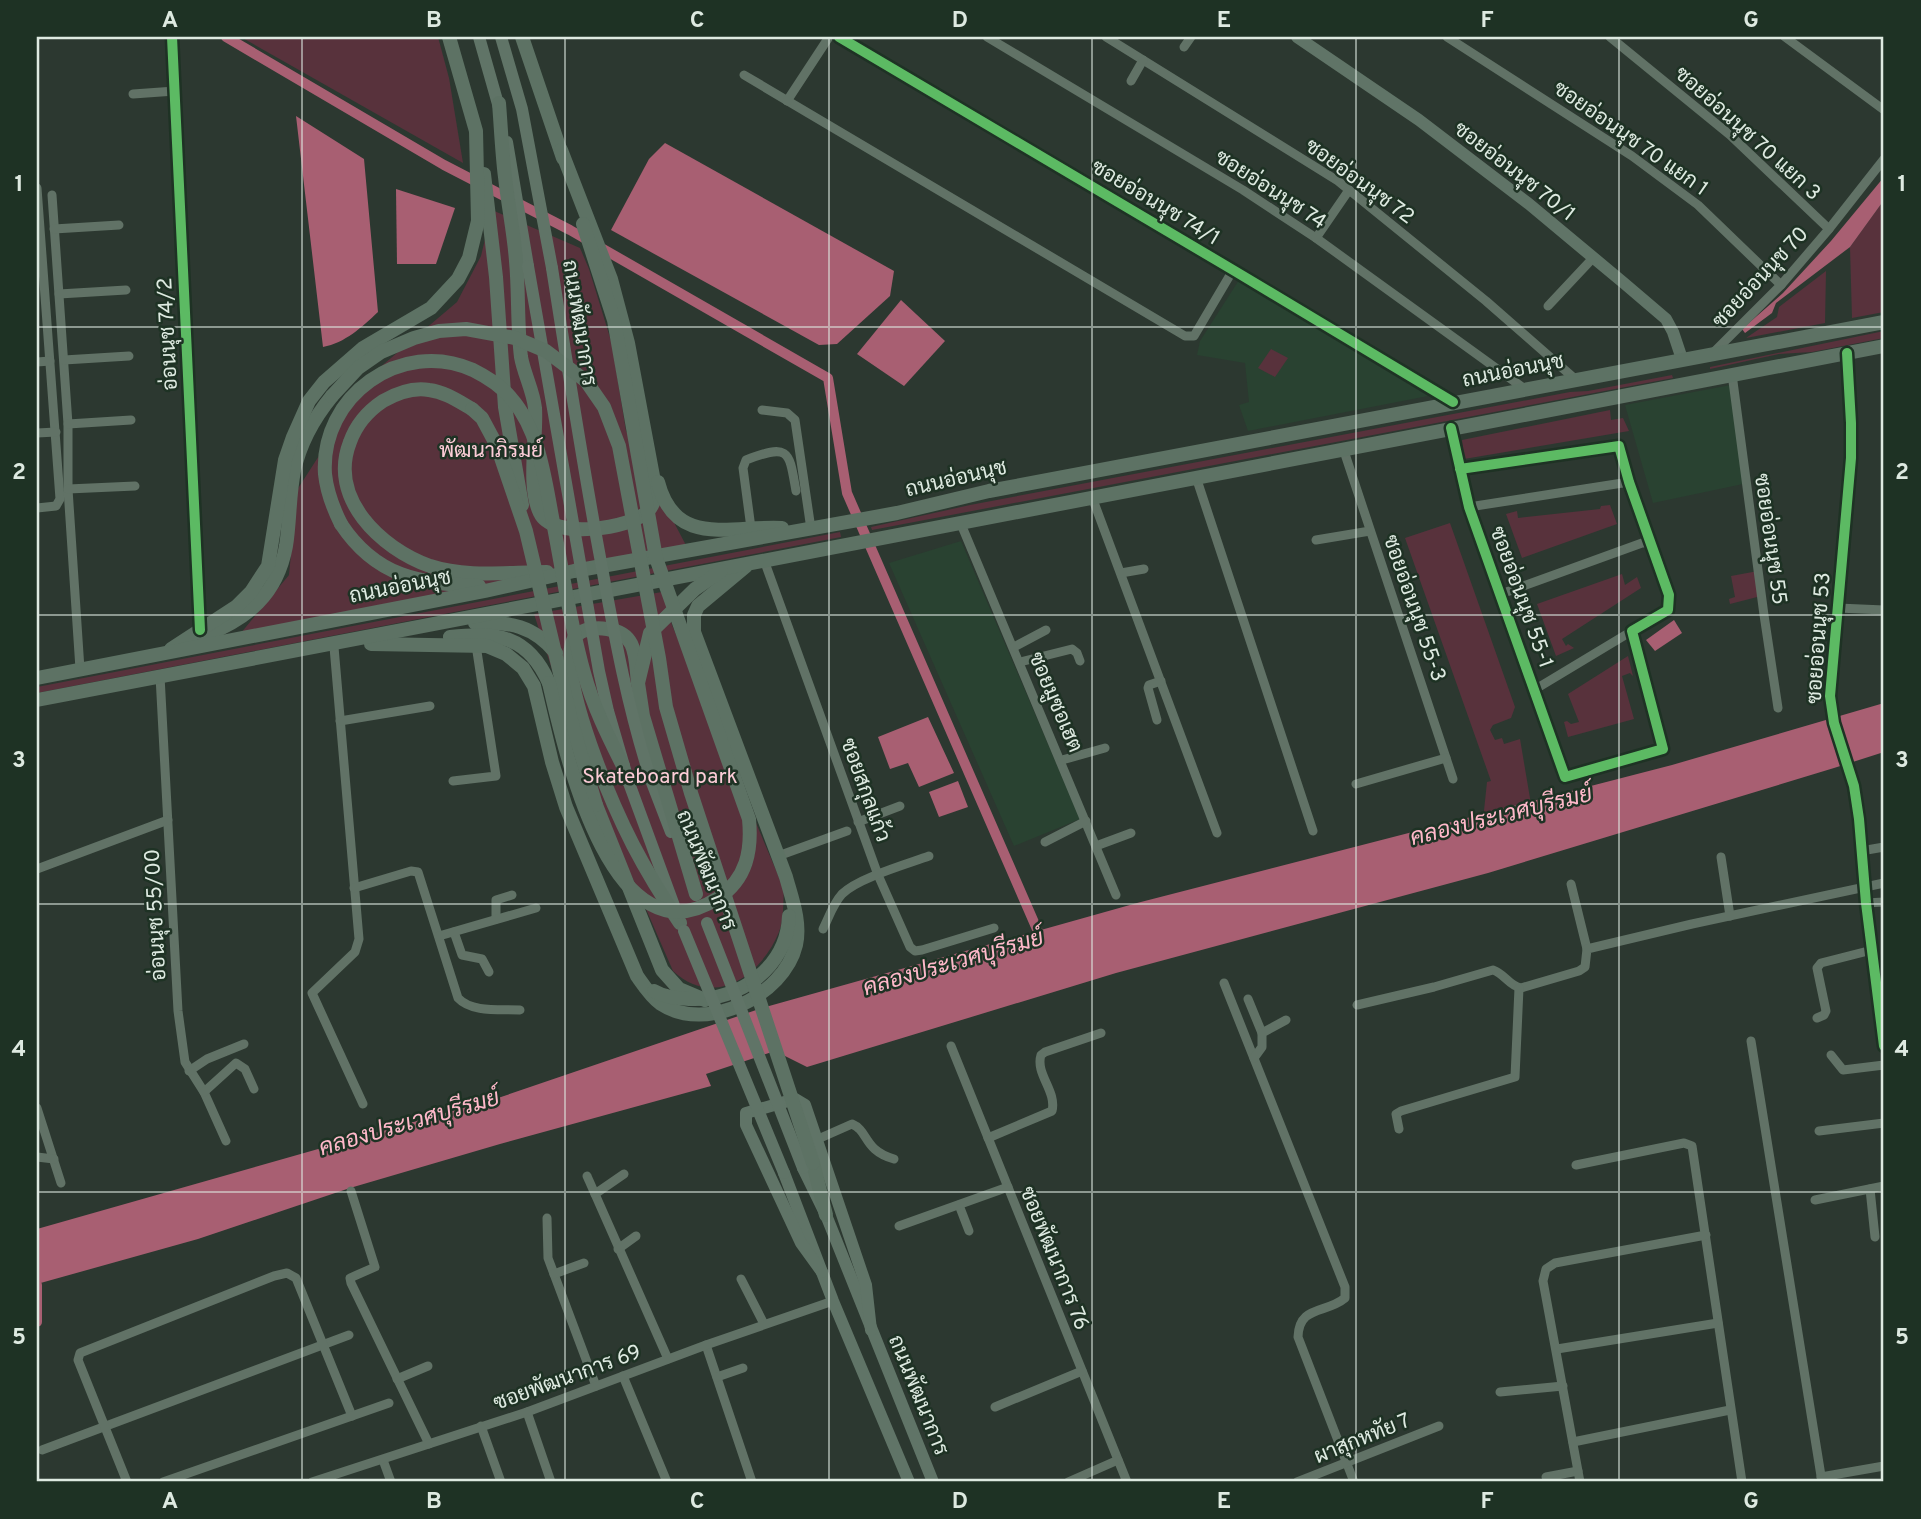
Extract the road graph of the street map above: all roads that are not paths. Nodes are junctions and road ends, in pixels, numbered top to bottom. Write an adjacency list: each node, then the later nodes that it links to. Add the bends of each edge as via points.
1 (172, 37): 19 (street, อ่อนนุช 74/2)
2 (449, 37): 28 (main road, via 477,140)
3 (479, 37): 22 (main road)
4 (501, 37): 141 (main road, ถนนพัฒนาการ, bridge, via 522,109 621,672 651,780)
5 (522, 37): 31 (main road)
6 (829, 37): 21 (street)
7 (839, 37): 37 (street, ซอยอ่อนนุช 74/1)
8 (987, 37): 35 (street, ซอยอ่อนนุช 74)
9 (1106, 37): 16 (street, ซอยอ่อนนุช 72)
10 (1191, 37): 15 (street)
11 (1297, 37): 36 (main road, ซอยอ่อนนุช 70/1, via 1419,120)
12 (1447, 37): 38 (street, ซอยอ่อนนุช 70 แยก 1, via 1632,156 1698,205)
13 (1611, 37): 33 (street, ซอยอ่อนนุช 70 แยก 3, via 1730,135)
14 (1785, 37): 23 (street)
15 (1184, 47)
16 (1143, 60): 18 (street); 26 (street, ซอยอ่อนนุช 72)
17 (744, 75): 21 (street)
18 (1131, 81)
19 (175, 91): 20 (street); 89 (street, อ่อนนุช 74/2)
20 (133, 94)
21 (787, 101): 37 (street, via 1185,336 1194,336)
22 (499, 103): 29 (main road)
23 (1884, 110)
24 (1884, 159): 33 (street, ซอยอ่อนนุช 70)
25 (37, 188): 34 (street)
26 (1349, 190): 35 (street); 52 (street, ซอยอ่อนนุช 72)
27 (52, 195): 32 (street)
28 (483, 203): 76 (main road, bridge, via 505,407); 89 (main road, via 470,258 442,299 363,348 309,401 285,460 268,566 237,606)
29 (515, 218): 63 (main road, via 522,360 535,408 533,473 540,514 548,524 575,529 639,517 655,501); 115 (main road, ถนนพัฒนาการ, bridge, via 528,266 599,671)
30 (119, 225): 32 (street)
31 (587, 225): 63 (main road, via 611,279); 92 (main road, bridge, via 614,320 656,558 749,819 748,857 740,875 726,892 704,905 671,910 641,898 625,884 583,804 549,683 527,649 492,635)
32 (54, 229): 40 (street)
33 (1829, 229): 38 (street, ซอยอ่อนนุช 70)
34 (39, 235): 49 (street)
35 (1316, 238): 54 (street, ซอยอ่อนนุช 74)
36 (1593, 258): 41 (street); 47 (main road, ซอยอ่อนนุช 70/1, via 1666,319)
37 (1233, 270): 55 (street, ซอยอ่อนนุช 74/1)
38 (1781, 285): 44 (street, ซอยอ่อนนุช 70)
39 (126, 290): 40 (street)
40 (59, 294): 48 (street)
41 (1548, 306)
42 (1884, 322): 44 (main road, ถนนอ่อนนุช)
43 (1884, 346): 45 (main road, ถนนอ่อนนุช)
44 (1713, 353): 47 (main road, ถนนอ่อนนุช)
45 (1847, 353): 51 (main road, ถนนอ่อนนุช); 87 (street, ซอยอ่อนนุช 53, via 1851,458)
46 (129, 356): 48 (street)
47 (1682, 359): 52 (main road, ถนนอ่อนนุช); 53 (main road)
48 (64, 360): 58 (street)
49 (50, 361): 50 (street); 60 (street)
50 (37, 362)
51 (1732, 374): 53 (main road, ถนนอ่อนนุช); 109 (street, ซอยอ่อนนุช 55)
52 (1575, 379): 54 (main road, ถนนอ่อนนุช)
53 (1686, 382): 59 (main road, ถนนอ่อนนุช)
54 (1525, 389): 55 (main road, ถนนอ่อนนุช)
55 (1453, 402): 75 (main road, ถนนอ่อนนุช)
56 (762, 410): 75 (street, via 787,413 795,420)
57 (131, 420): 58 (street)
58 (68, 424): 68 (street)
59 (1451, 428): 62 (main road, ถนนอ่อนนุช); 64 (street, ซอยอ่อนนุช 55-1)
60 (56, 432): 61 (street); 72 (street, via 61,499 56,506)
61 (37, 433)
62 (1343, 448): 65 (main road, ถนนอ่อนนุช); 77 (street, ซอยอ่อนนุช 55-3)
63 (650, 450): 74 (main road, via 659,488 683,520 706,530)
64 (1460, 469): 66 (street, via 1619,446); 71 (street, ซอยอ่อนนุช 55-1)
65 (1196, 477): 70 (main road, ถนนอ่อนนุช); 124 (street)
66 (1629, 482): 71 (street); 79 (street)
67 (135, 486): 68 (street)
68 (68, 489): 100 (street)
69 (796, 491): 74 (street, via 787,454 780,451 746,460 743,468)
70 (1092, 497): 73 (main road, ถนนอ่อนนุช); 84 (street)
71 (1469, 507): 86 (street, ซอยอ่อนนุช 55-1)
72 (37, 508)
73 (961, 524): 80 (main road, ถนนอ่อนนุช); 95 (street, ซอยมูซอเฮต)
74 (751, 528): 75 (main road)
75 (810, 529): 83 (main road, ถนนอ่อนนุช)
76 (526, 531): 83 (main road, bridge, via 497,446 482,418 449,396 419,389 402,392 370,411 353,435 344,460 345,485 356,509 390,544 430,566 458,572); 161 (main road, bridge, via 596,805 662,970 679,989)
77 (1370, 531): 78 (street); 113 (street, ซอยอ่อนนุช 55-3)
78 (1316, 540)
79 (1650, 543): 86 (street); 91 (street, via 1669,595 1668,610)
80 (757, 561): 81 (main road, ถนนอ่อนนุช); 122 (street, ซอยสกุลแก้ว); 131 (main road, via 698,606 693,622)
81 (725, 568): 92 (main road, ถนนอ่อนนุช); 104 (main road, via 695,589 650,633)
82 (1144, 569): 84 (street)
83 (575, 572): 85 (main road, ถนนอ่อนนุช)
84 (1121, 573): 103 (street)
85 (527, 582): 97 (main road, ถนนอ่อนนุช); 115 (main road, bridge, via 445,585 413,579 371,559 352,541 328,493 326,452 343,407 372,377 403,364 450,362 481,374 509,395 526,418 543,467 584,674)
86 (1501, 594): 106 (street, ซอยอ่อนนุช 55-1)
87 (1838, 608): 88 (street); 130 (street, ซอยอ่อนนุช 53, via 1830,696 1848,764)
88 (1884, 610)
89 (200, 630): 97 (main road)
90 (1046, 630): 95 (street)
91 (1632, 631): 106 (street); 106 (street, ซอยอ่อนนุช 55-1, via 1663,749 1565,777)
92 (389, 638): 93 (main road); 94 (main road); 96 (main road, ถนนอ่อนนุช); 105 (main road, via 470,623 519,627 544,639)
93 (476, 645): 117 (street, via 496,776); 157 (main road, via 506,654 523,668 534,686 566,807)
94 (334, 647): 96 (main road); 111 (street)
95 (1014, 647): 99 (street, ซอยมูซอเฮต)
96 (315, 648): 101 (main road, ถนนอ่อนนุช)
97 (164, 653): 100 (main road, ถนนอ่อนนุช); 190 (main road, bridge, via 237,621 271,587 286,545 294,473 310,429 332,396 381,352 439,331 466,329 515,338 546,351 586,381 604,407 619,446 666,707)
98 (1080, 661): 99 (street, via 1072,649)
99 (1020, 662): 114 (street, ซอยมูซอเฮต)
100 (80, 669): 102 (main road, ถนนอ่อนนุช)
101 (160, 676): 107 (main road, ถนนอ่อนนุช); 120 (street, อ่อนนุช 55/00)
102 (37, 678)
103 (1161, 681): 110 (street, via 1148,688); 126 (street)
104 (638, 682): 105 (main road, via 628,637 594,628 576,634 572,642); 141 (main road, via 643,716)
105 (574, 684): 149 (main road, via 602,780 645,868)
106 (1534, 690)
107 (37, 700)
108 (430, 706): 111 (street)
109 (1779, 708)
110 (1157, 720)
111 (340, 721): 139 (street)
112 (1105, 748): 114 (street)
113 (1446, 758): 116 (street, ซอยอ่อนนุช 55-3); 118 (street)
114 (1062, 760): 121 (street, ซอยมูซอเฮต)
115 (623, 766): 149 (main road, ถนนพัฒนาการ, bridge)
116 (1453, 779)
117 (453, 781)
118 (1356, 784)
119 (900, 806): 122 (street)
120 (168, 820): 134 (street); 175 (street, อ่อนนุช 55/00, via 178,1010)
121 (1086, 821): 127 (street); 128 (street, ซอยมูซอเฮต)
122 (859, 822): 135 (street, ซอยสกุลแก้ว)
123 (847, 831): 131 (street)
124 (1312, 831)
125 (1131, 833): 128 (street)
126 (1217, 833)
127 (1045, 842)
128 (1096, 846): 143 (street, ซอยมูซอเฮต)
129 (1884, 847): 130 (street)
130 (1861, 851): 138 (street, ซอยอ่อนนุช 53)
131 (778, 856): 140 (main road)
132 (929, 856): 135 (street)
133 (1721, 857): 147 (street)
134 (37, 869)
135 (877, 875): 150 (street, ซอยสกุลแก้ว, via 915,951); 151 (street, via 842,894)
136 (1884, 883): 138 (street)
137 (1571, 884): 154 (street)
138 (1865, 886): 145 (street, ซอยอ่อนนุช 53); 147 (street)
139 (354, 888): 153 (street, via 418,872); 178 (street, via 358,946 312,992)
140 (789, 890): 157 (main road, via 797,919 789,965 746,1003 704,1013 677,1011 662,1005); 161 (main road, via 787,933 771,965 739,990)
141 (696, 894): 190 (main road, ถนนพัฒนาการ, bridge)
142 (512, 895): 148 (street, via 496,900)
143 (1116, 895)
144 (1884, 902): 145 (street)
145 (1866, 903): 155 (street, ซอยอ่อนนุช 53)
146 (536, 908): 148 (street)
147 (1730, 916): 154 (street)
148 (496, 919): 152 (street)
149 (682, 927): 210 (main road, ถนนพัฒนาการ, bridge)
150 (994, 928)
151 (823, 929)
152 (454, 932): 153 (street); 156 (street, via 462,955 482,959)
153 (439, 936): 163 (street, via 458,998 464,1004)
154 (1587, 949): 159 (street, via 1585,967 1579,971)
155 (1872, 950): 164 (street, via 1821,963 1817,968 1826,1011); 171 (street, ซอยอ่อนนุช 53)
156 (489, 972)
157 (637, 976): 161 (main road, via 663,996)
158 (1224, 983): 173 (street)
159 (1519, 988): 162 (street, via 1493,970); 181 (street, via 1515,1077 1401,1111 1396,1114)
160 (1248, 999): 167 (street)
161 (705, 1000)
162 (1357, 1005)
163 (520, 1010)
164 (1816, 1018)
165 (1286, 1020): 167 (street)
166 (1101, 1033): 183 (street, via 1041,1055 1052,1111)
167 (1262, 1033): 173 (street, via 1262,1047)
168 (1751, 1041): 248 (street)
169 (244, 1044): 175 (street)
170 (951, 1046): 183 (street, ซอยพัฒนาการ 76)
171 (1884, 1046)
172 (1831, 1055): 174 (street, via 1843,1070)
173 (1254, 1058): 244 (street, via 1345,1287 1340,1302 1301,1321 1298,1337)
174 (1884, 1065)
175 (189, 1071): 177 (street, อ่อนนุช 55/00)
176 (254, 1089): 177 (street, via 245,1069 236,1063)
177 (204, 1092): 185 (street, อ่อนนุช 55/00)
178 (363, 1104)
179 (37, 1108): 188 (street)
180 (1884, 1123): 182 (street)
181 (1399, 1129)
182 (1819, 1131)
183 (988, 1138): 195 (street, ซอยพัฒนาการ 76)
184 (818, 1139): 187 (street, via 852,1124 875,1151); 210 (main road, via 806,1105 799,1100 746,1113 746,1125 801,1243); 216 (main road, via 866,1285)
185 (226, 1141)
186 (37, 1157): 188 (street)
187 (894, 1158)
188 (54, 1159): 193 (street)
189 (1576, 1165): 205 (street, via 1689,1144 1694,1150)
190 (808, 1166): 201 (main road)
191 (625, 1174): 198 (street)
192 (587, 1175): 198 (street)
193 (61, 1183)
194 (1884, 1186): 196 (street)
195 (1008, 1187): 200 (street); 224 (street, ซอยพัฒนาการ 76)
196 (1870, 1189): 199 (street); 207 (street)
197 (351, 1191): 227 (street, via 375,1267 350,1278 351,1283)
198 (594, 1194): 208 (street)
199 (1815, 1200)
200 (959, 1205): 203 (street); 204 (street)
201 (826, 1215): 216 (main road, ถนนพัฒนาการ)
202 (547, 1218): 211 (street, via 548,1258)
203 (899, 1226)
204 (969, 1231)
205 (1706, 1235): 214 (street); 220 (street, via 1555,1263 1546,1269 1543,1282)
206 (636, 1236): 208 (street)
207 (1875, 1237)
208 (618, 1249): 221 (street)
209 (584, 1263): 211 (street)
210 (822, 1272): 213 (main road, ถนนพัฒนาการ)
211 (554, 1274): 228 (street)
212 (741, 1279): 215 (street)
213 (833, 1301): 215 (street, ซอยพัฒนาการ 69); 257 (main road, ถนนพัฒนาการ)
214 (1718, 1323): 220 (street); 233 (street)
215 (764, 1324): 219 (street, ซอยพัฒนาการ 69)
216 (871, 1330): 258 (main road, ถนนพัฒนาการ)
217 (349, 1335): 218 (street)
218 (322, 1345): 235 (street); 236 (street); 236 (street, via 296,1279 287,1273 274,1276 80,1353 78,1360)
219 (706, 1345): 221 (street, ซอยพัฒนาการ 69); 226 (street)
220 (1557, 1349): 229 (street)
221 (668, 1359): 225 (street, ซอยพัฒนาการ 69)
222 (428, 1366): 227 (street)
223 (743, 1368): 226 (street)
224 (1082, 1371): 232 (street); 243 (street, ซอยพัฒนาการ 76)
225 (623, 1376): 228 (street, ซอยพัฒนาการ 69); 255 (street)
226 (718, 1377): 256 (street)
227 (397, 1379): 240 (street)
228 (596, 1386): 234 (street, ซอยพัฒนาการ 69)
229 (1563, 1386): 230 (street); 239 (street)
230 (1500, 1392)
231 (389, 1403): 235 (street)
232 (995, 1407)
233 (1730, 1410): 239 (street); 264 (street)
234 (527, 1412): 237 (street, ซอยพัฒนาการ 69); 254 (street)
235 (352, 1416): 250 (street)
236 (106, 1425): 241 (street); 249 (street)
237 (481, 1426): 240 (street, ซอยพัฒนาการ 69); 253 (street)
238 (1439, 1426): 244 (street, ผาสุกหทัย 7)
239 (1573, 1442): 246 (street)
240 (429, 1444): 242 (street, ซอยพัฒนาการ 69)
241 (42, 1450)
242 (383, 1460): 251 (street, ซอยพัฒนาการ 69); 252 (street)
243 (1118, 1460): 259 (street); 260 (street, ซอยพัฒนาการ 76)
244 (1346, 1465): 261 (street, ผาสุกหทัย 7); 262 (street)
245 (1884, 1466): 248 (street)
246 (1578, 1471): 247 (street); 263 (street)
247 (1546, 1477)
248 (1822, 1480)
249 (127, 1482)
250 (163, 1482)
251 (312, 1482)
252 (391, 1482)
253 (501, 1482)
254 (551, 1482)
255 (667, 1482)
256 (752, 1482)
257 (909, 1482)
258 (933, 1482)
259 (1068, 1482)
260 (1127, 1482)
261 (1297, 1482)
262 (1354, 1482)
263 (1580, 1482)
264 (1742, 1482)

